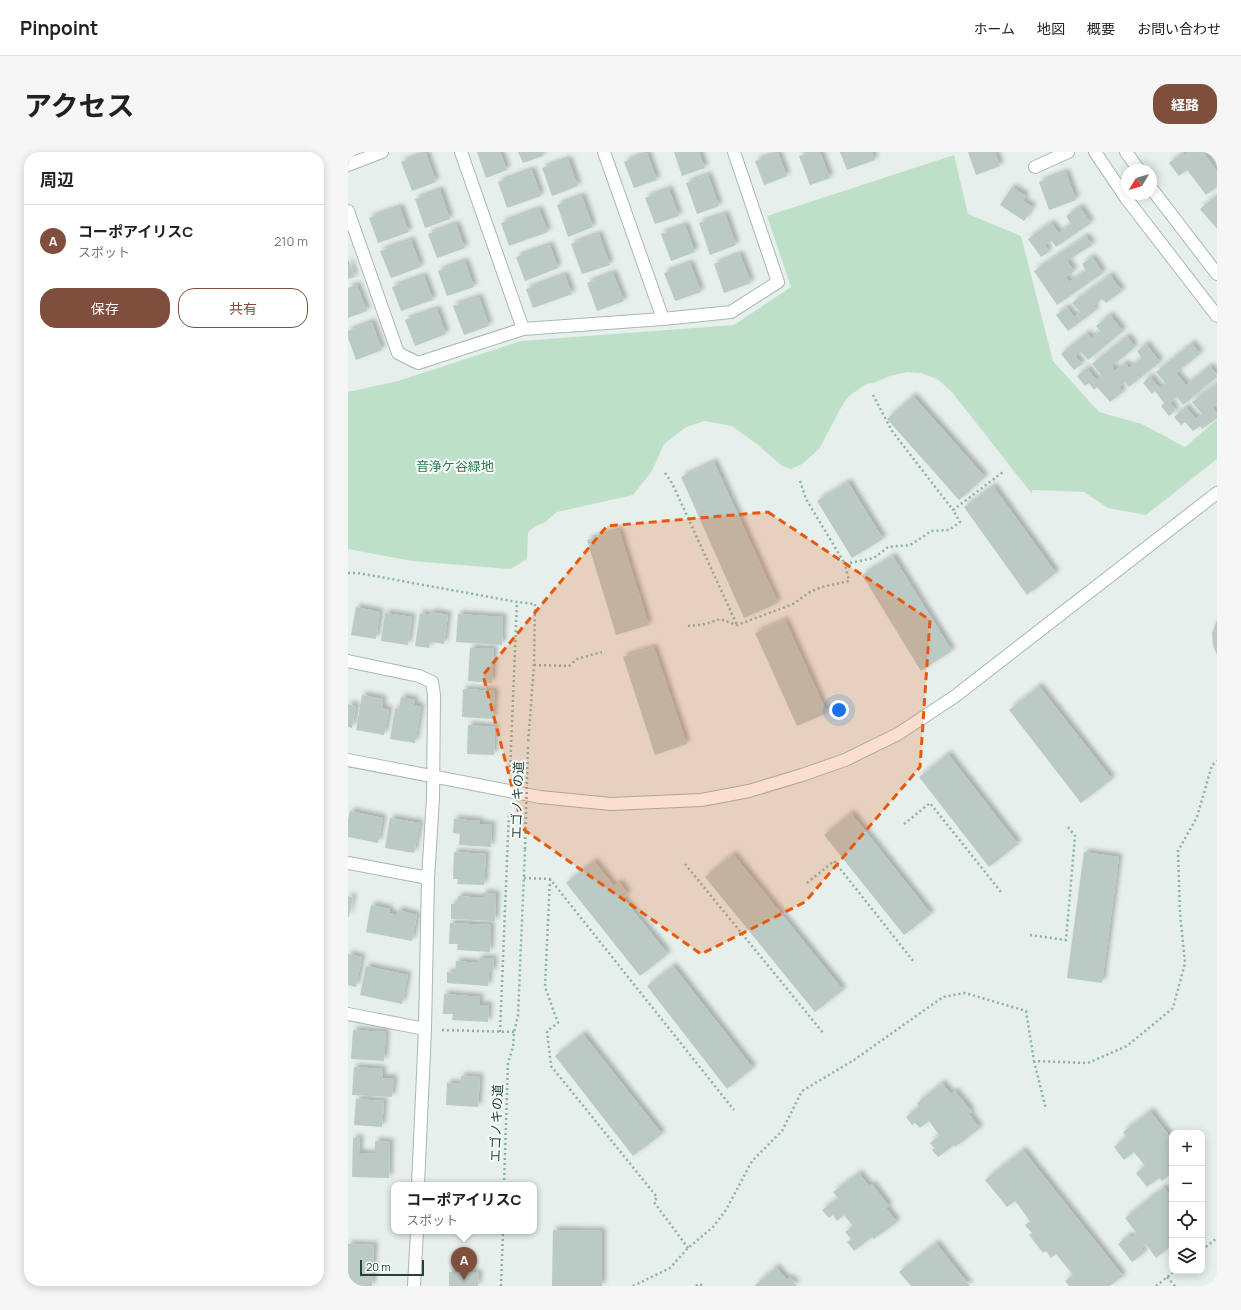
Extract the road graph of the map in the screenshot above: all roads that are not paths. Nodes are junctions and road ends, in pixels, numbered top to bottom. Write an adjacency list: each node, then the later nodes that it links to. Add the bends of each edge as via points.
1 (382, 152): 9 (street)
2 (461, 152): 16 (street)
3 (604, 152): 15 (street)
4 (734, 152): 15 (street, via 778,282 731,312)
5 (1068, 152): 10 (street)
6 (1095, 152): 14 (street, via 1126,198)
7 (1126, 152): 8 (street)
8 (1134, 164)
9 (348, 165)
10 (1035, 167)
11 (1157, 196): 13 (street)
12 (348, 211): 16 (street, via 398,353 418,363)
13 (1217, 274)
14 (1217, 316)
15 (663, 319): 16 (street)
16 (523, 329)
17 (1217, 493): 20 (street, via 954,697 898,734 845,760 748,791 701,800 611,804 540,797)
18 (348, 662): 20 (street, via 419,676 432,682)
19 (348, 760): 20 (street)
20 (434, 777): 22 (street)
21 (348, 863): 22 (street)
22 (428, 878): 24 (street)
23 (348, 1014): 24 (street)
24 (425, 1029): 25 (street)
25 (418, 1182)
26 (417, 1234): 27 (street)
27 (414, 1286)

